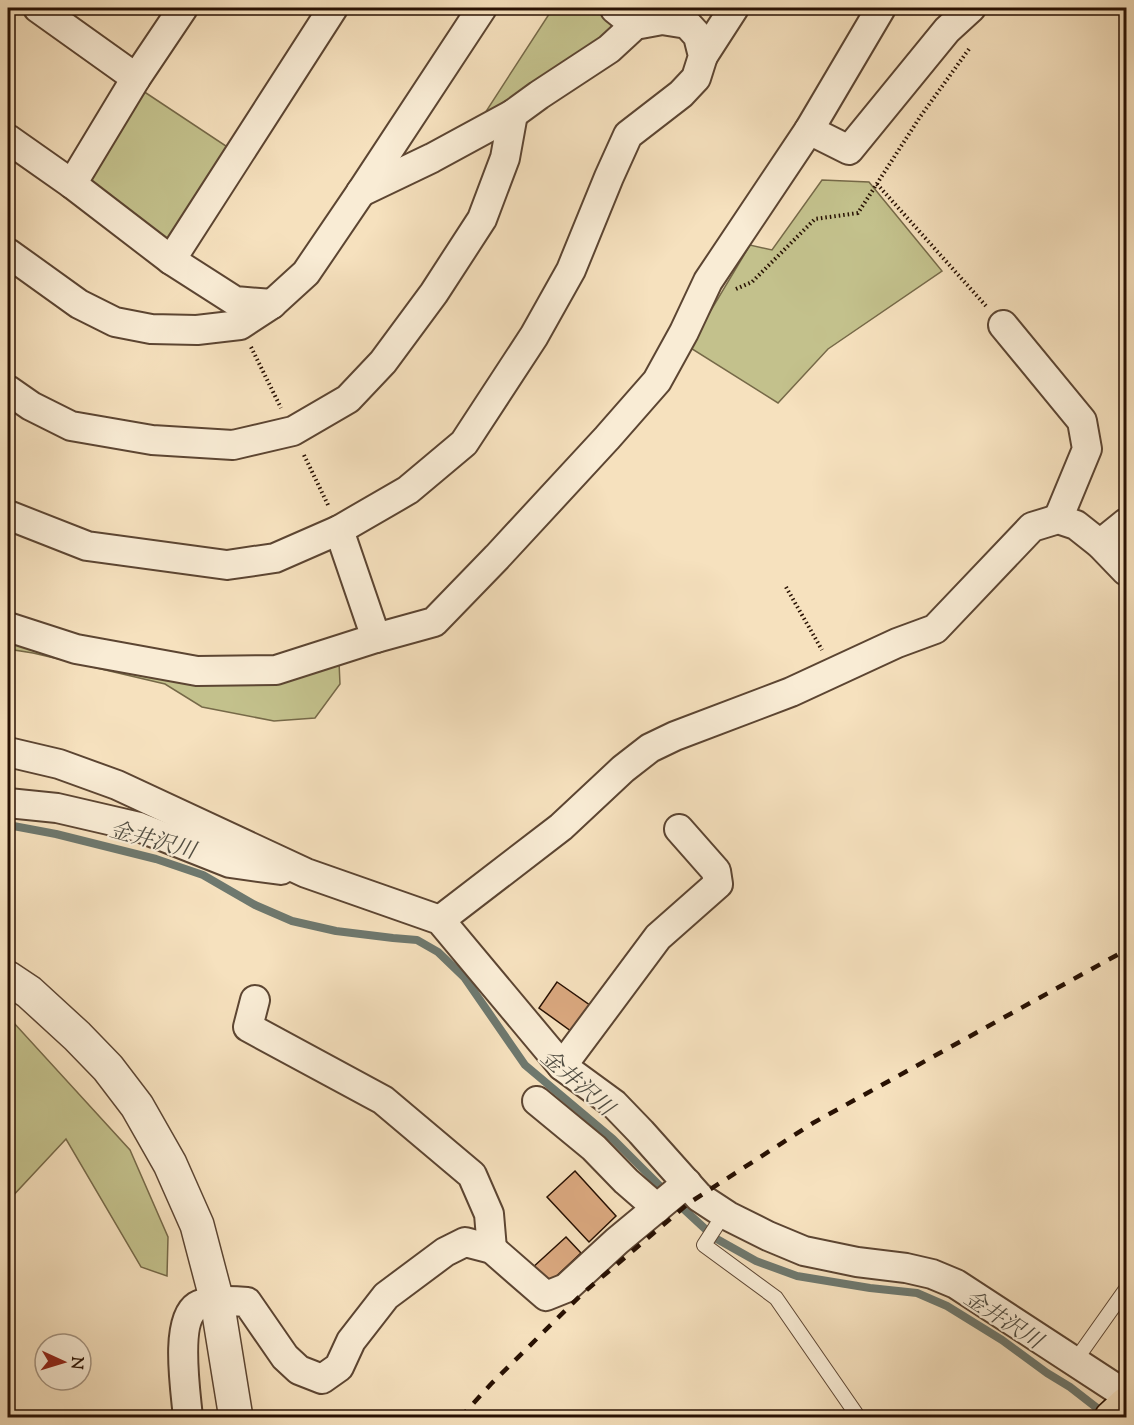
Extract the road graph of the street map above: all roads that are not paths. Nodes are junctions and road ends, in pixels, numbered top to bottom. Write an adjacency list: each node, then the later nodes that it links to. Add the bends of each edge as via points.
1 (38, 8): 10 (street)
2 (183, 8): 10 (street)
3 (333, 8): 17 (street)
4 (482, 8): 15 (street)
5 (734, 8): 9 (street)
6 (881, 8): 12 (street)
7 (971, 8): 12 (street, via 947,30 849,150)
8 (626, 16): 9 (street, via 687,24 698,36); 11 (street, via 609,49)
9 (703, 56): 24 (street, via 689,86 628,135 571,270 534,336 464,443 408,490)
10 (136, 78): 14 (street)
11 (513, 114): 15 (street); 20 (street, via 505,158 482,219 434,293 383,362 348,399 293,431 233,445 152,440 71,426)
12 (809, 130): 28 (street, via 708,281 657,381 434,622)
13 (8, 139): 14 (street)
14 (72, 184): 17 (street)
15 (361, 192): 18 (street, via 306,273)
16 (8, 253): 18 (street, via 79,304 115,322 151,328 226,327 240,325)
17 (171, 260): 18 (street, via 235,301)
18 (272, 304)
19 (1003, 325): 22 (street, via 1082,421 1087,449)
20 (8, 390)
21 (8, 515): 24 (street, via 87,546 227,566 276,558)
22 (1058, 519): 25 (street, via 1076,525); 33 (street, via 1032,527 935,629 650,748 561,828)
23 (1126, 523): 25 (street)
24 (339, 530): 28 (street)
25 (1100, 543): 26 (street)
26 (1126, 571)
27 (8, 627): 28 (street, via 76,649 197,671 276,670)
28 (376, 639)
29 (8, 753): 32 (street, via 60,764 117,785)
30 (8, 803): 32 (street, via 57,808 139,827 230,863)
31 (679, 829): 36 (street, via 716,871 718,884 658,937)
32 (306, 873): 33 (street)
33 (440, 920): 36 (street)
34 (8, 978): 42 (street, via 77,1036 137,1106 170,1164 197,1225)
35 (255, 1000): 40 (street, via 248,1027 383,1100 472,1175 489,1214)
36 (562, 1066): 38 (street, via 614,1104 642,1132)
37 (537, 1101): 38 (street, via 626,1180)
38 (672, 1196): 39 (street, via 699,1197); 40 (street, via 566,1288 546,1296)
39 (724, 1215): 43 (street, via 804,1251 932,1274 956,1284); 47 (lane, via 704,1245 776,1298)
40 (492, 1249): 42 (street, via 465,1242 445,1252 386,1296 351,1341 339,1367 322,1379 299,1370 285,1357 247,1302)
41 (1126, 1290): 43 (lane)
42 (217, 1301): 45 (street, via 197,1306 186,1319 182,1352); 46 (street)
43 (1075, 1361): 44 (street)
44 (1121, 1406)
45 (188, 1418)
46 (236, 1418)
47 (859, 1418)

